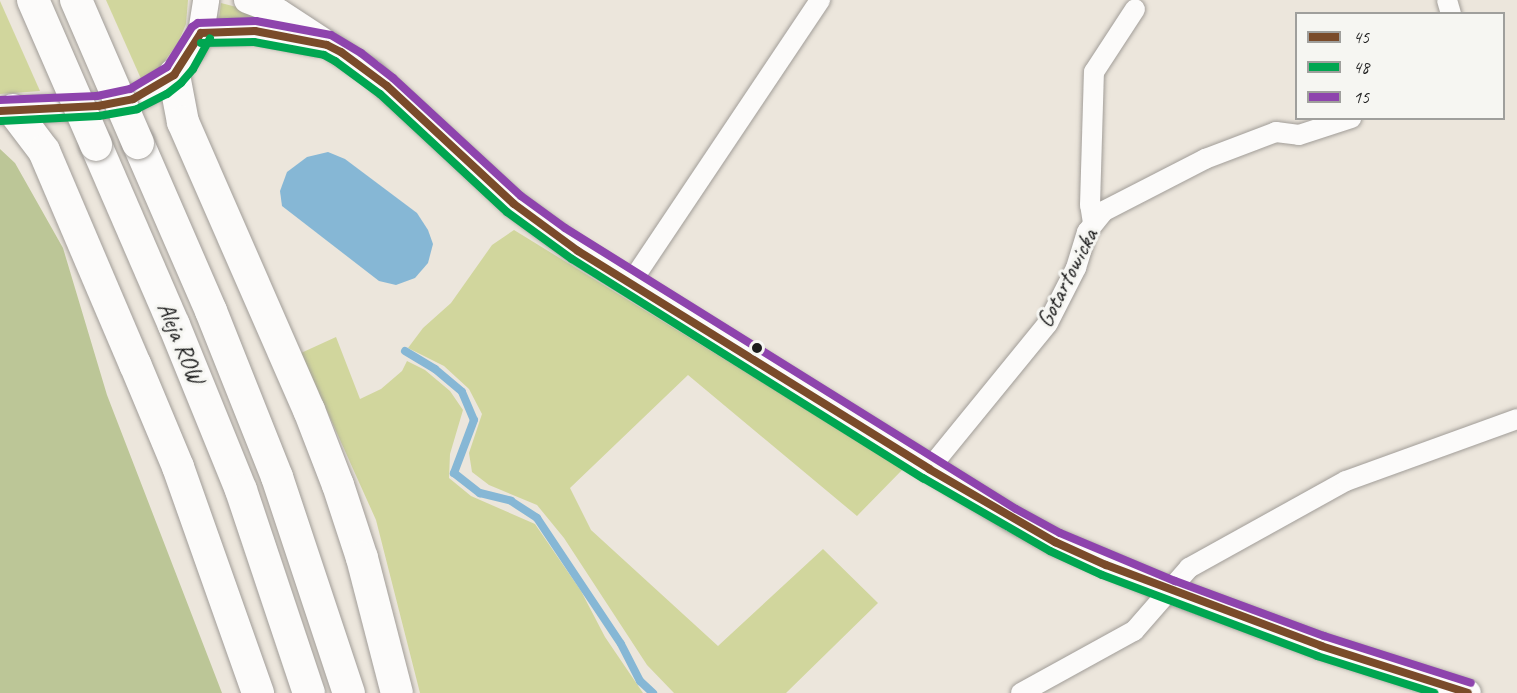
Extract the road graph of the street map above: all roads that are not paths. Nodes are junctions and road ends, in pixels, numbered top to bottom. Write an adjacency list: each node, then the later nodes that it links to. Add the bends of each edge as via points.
1 (33, 0): 18 (main road, Aleja ROW, bridge, via 237,479)
2 (76, 0): 19 (main road, Aleja ROW, bridge, via 211,311 273,466)
3 (206, 0): 7 (street)
4 (247, 0): 8 (street, via 279,12)
5 (820, 0): 13 (street)
6 (1136, 9): 12 (street, via 1094,72 1090,205)
7 (201, 33): 8 (street, via 255,32); 9 (street)
8 (327, 45): 13 (street, via 387,86 533,219)
9 (174, 75): 10 (street, via 146,93 118,102); 20 (main road, via 183,122 338,485 362,558)
10 (7, 111): 17 (main road, via 44,151 178,467)
11 (1345, 120): 12 (street, Gotartowicka, via 1299,135 1276,132 1205,159 1104,211)
12 (1093, 223): 15 (street, Gotartowicka, via 1048,323)
13 (630, 284): 15 (street)
14 (1517, 419): 16 (street, via 1346,482 1189,568)
15 (929, 469): 16 (street, via 1055,542)
16 (1171, 591): 21 (street, via 1134,632); 22 (street, via 1321,646)
17 (258, 693)
18 (309, 693)
19 (349, 693)
20 (397, 693)
21 (1021, 693)
22 (1468, 693)

